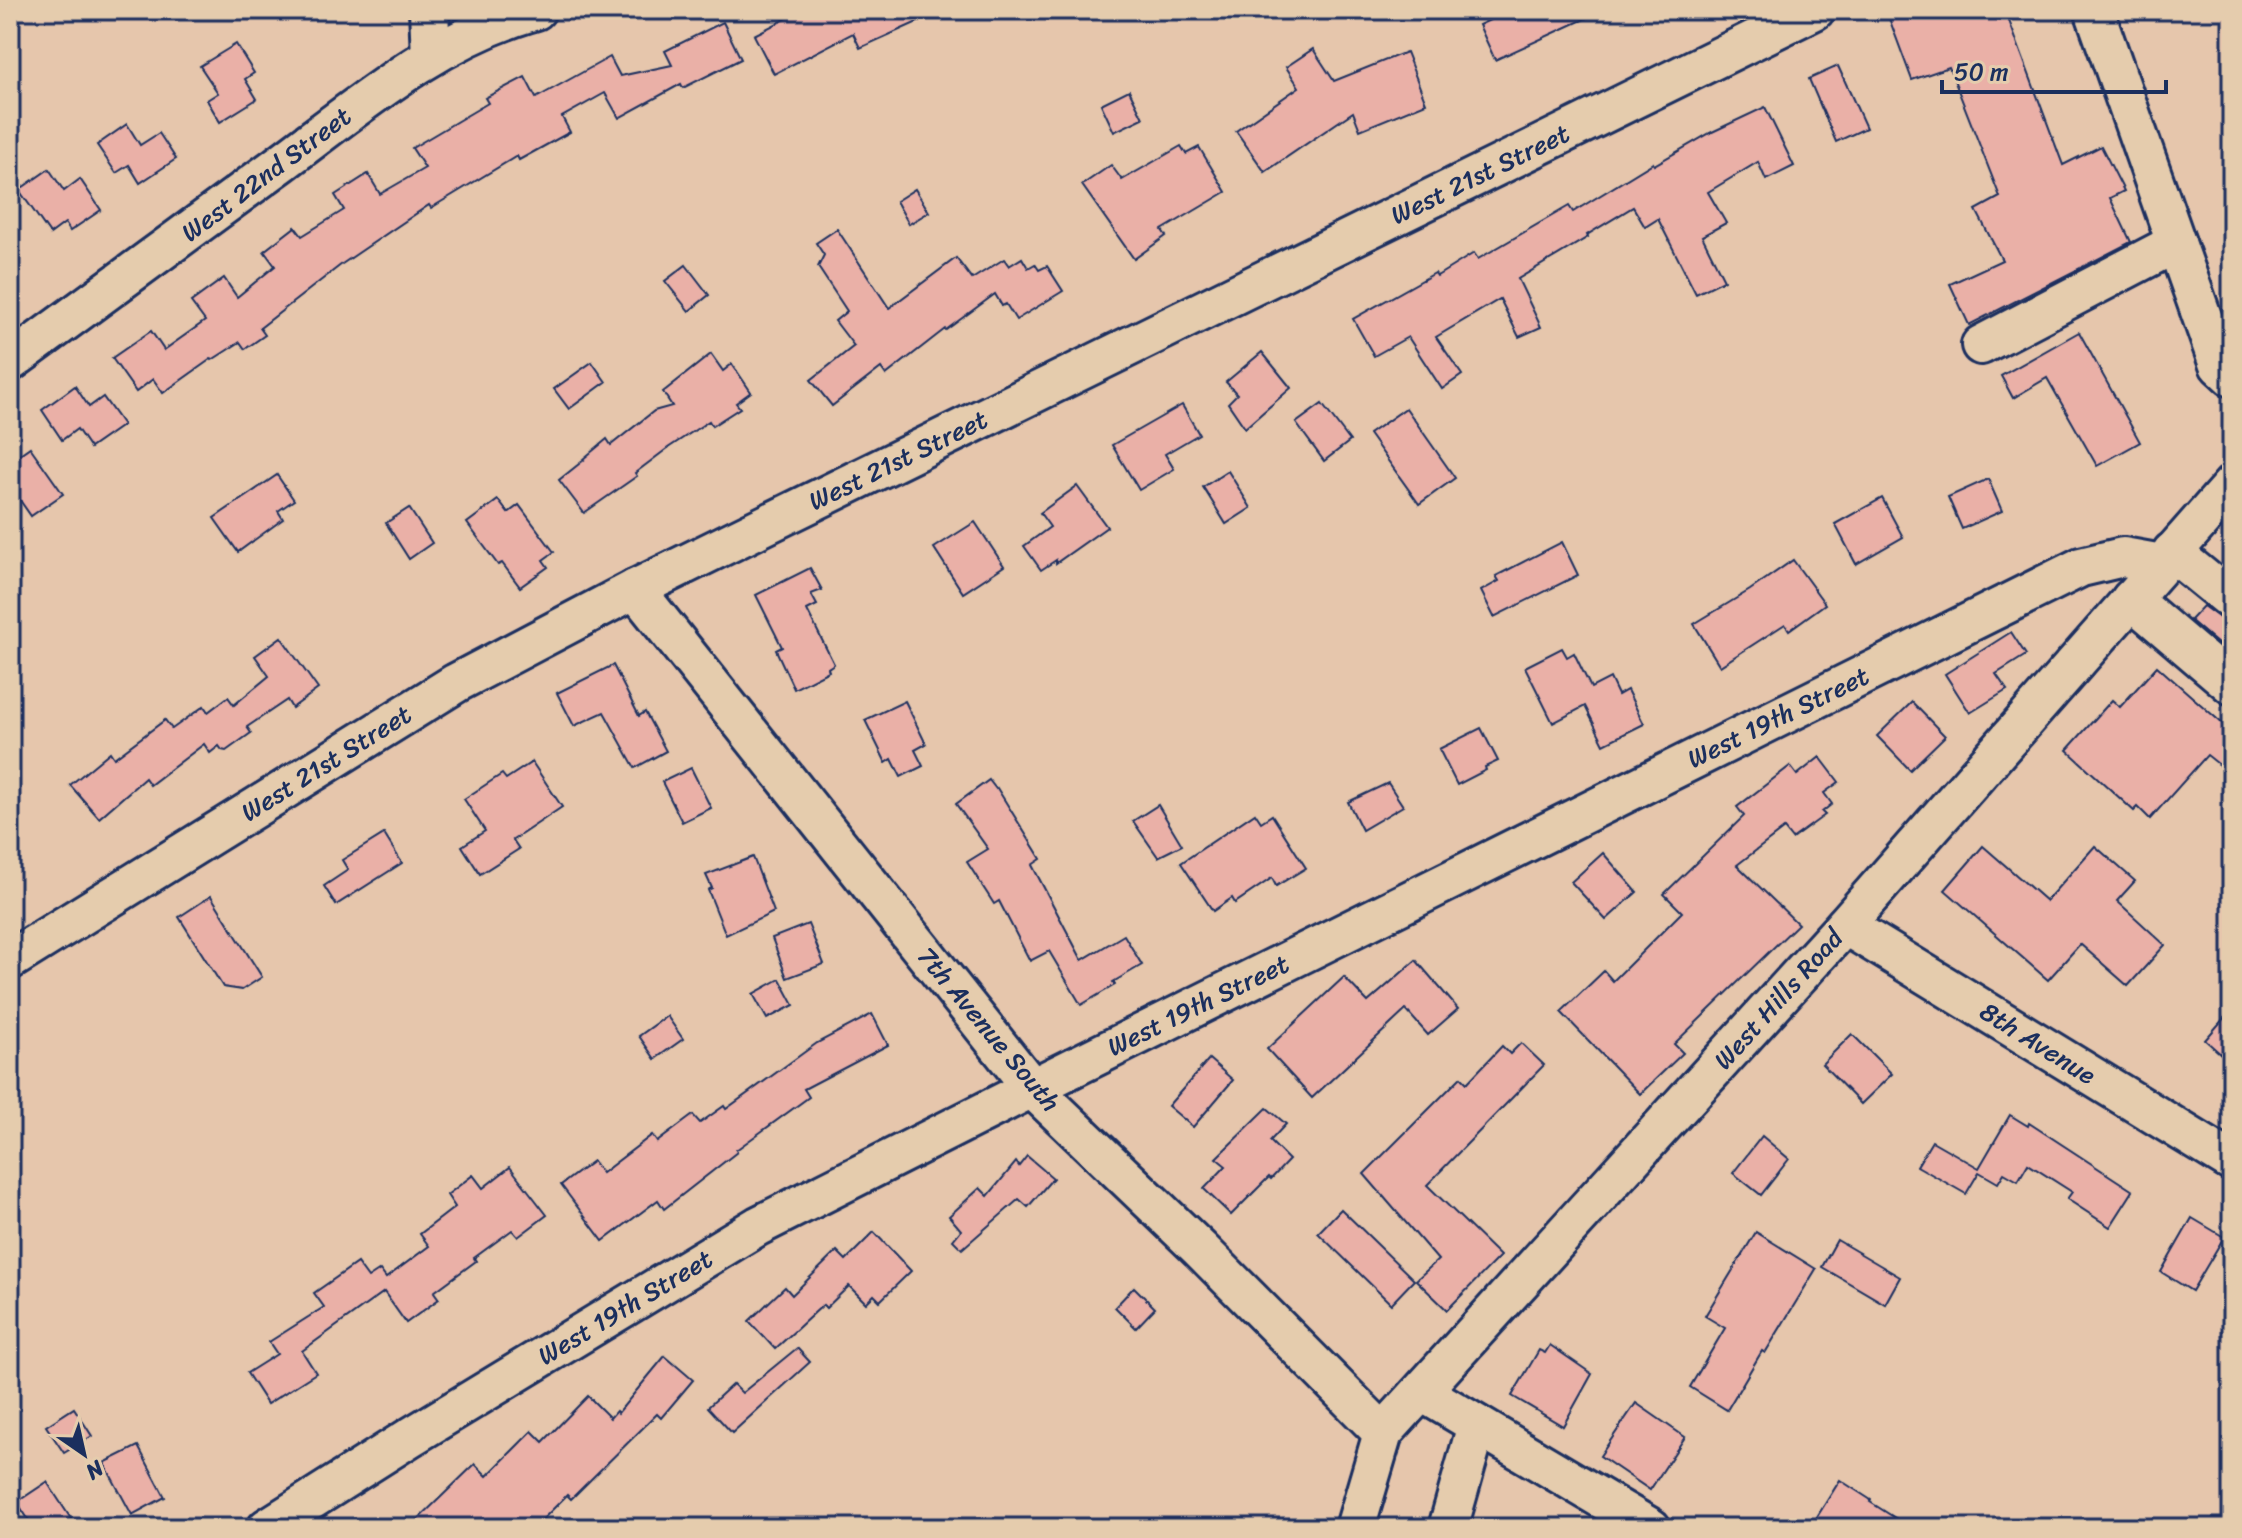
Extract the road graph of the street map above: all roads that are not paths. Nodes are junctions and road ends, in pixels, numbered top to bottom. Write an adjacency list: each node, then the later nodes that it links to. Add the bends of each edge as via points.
1 (429, 10): 5 (street)
2 (536, 10): 5 (street, West 22nd Street, via 509,17)
3 (1815, 10): 12 (street, West 21st Street)
4 (2094, 10): 6 (street)
5 (431, 56): 8 (street, West 22nd Street)
6 (2176, 243): 7 (street); 9 (street, via 2219,365)
7 (1981, 345)
8 (10, 362)
9 (2232, 377)
10 (2232, 485): 11 (street, West Hills Road)
11 (2167, 558): 13 (street, West Hills Road); 14 (street); 18 (street, West 19th Street, via 2123,557 2081,567)
12 (635, 589): 17 (street, West 21st Street, via 456,683); 18 (street, 7th Avenue South)
13 (2131, 599): 15 (street); 16 (street, West Hills Road)
14 (2232, 601)
15 (2232, 685)
16 (1845, 925): 19 (street, 8th Avenue); 20 (street, West Hills Road)
17 (10, 960)
18 (1032, 1088): 22 (street, 7th Avenue South); 23 (street, West 19th Street, via 758,1226)
19 (2232, 1162)
20 (1422, 1392): 21 (street); 22 (street, West Hills Road)
21 (1477, 1425): 25 (street); 26 (street)
22 (1383, 1433): 24 (street, West Hills Road)
23 (267, 1528)
24 (1355, 1528)
25 (1448, 1528)
26 (1651, 1528)

